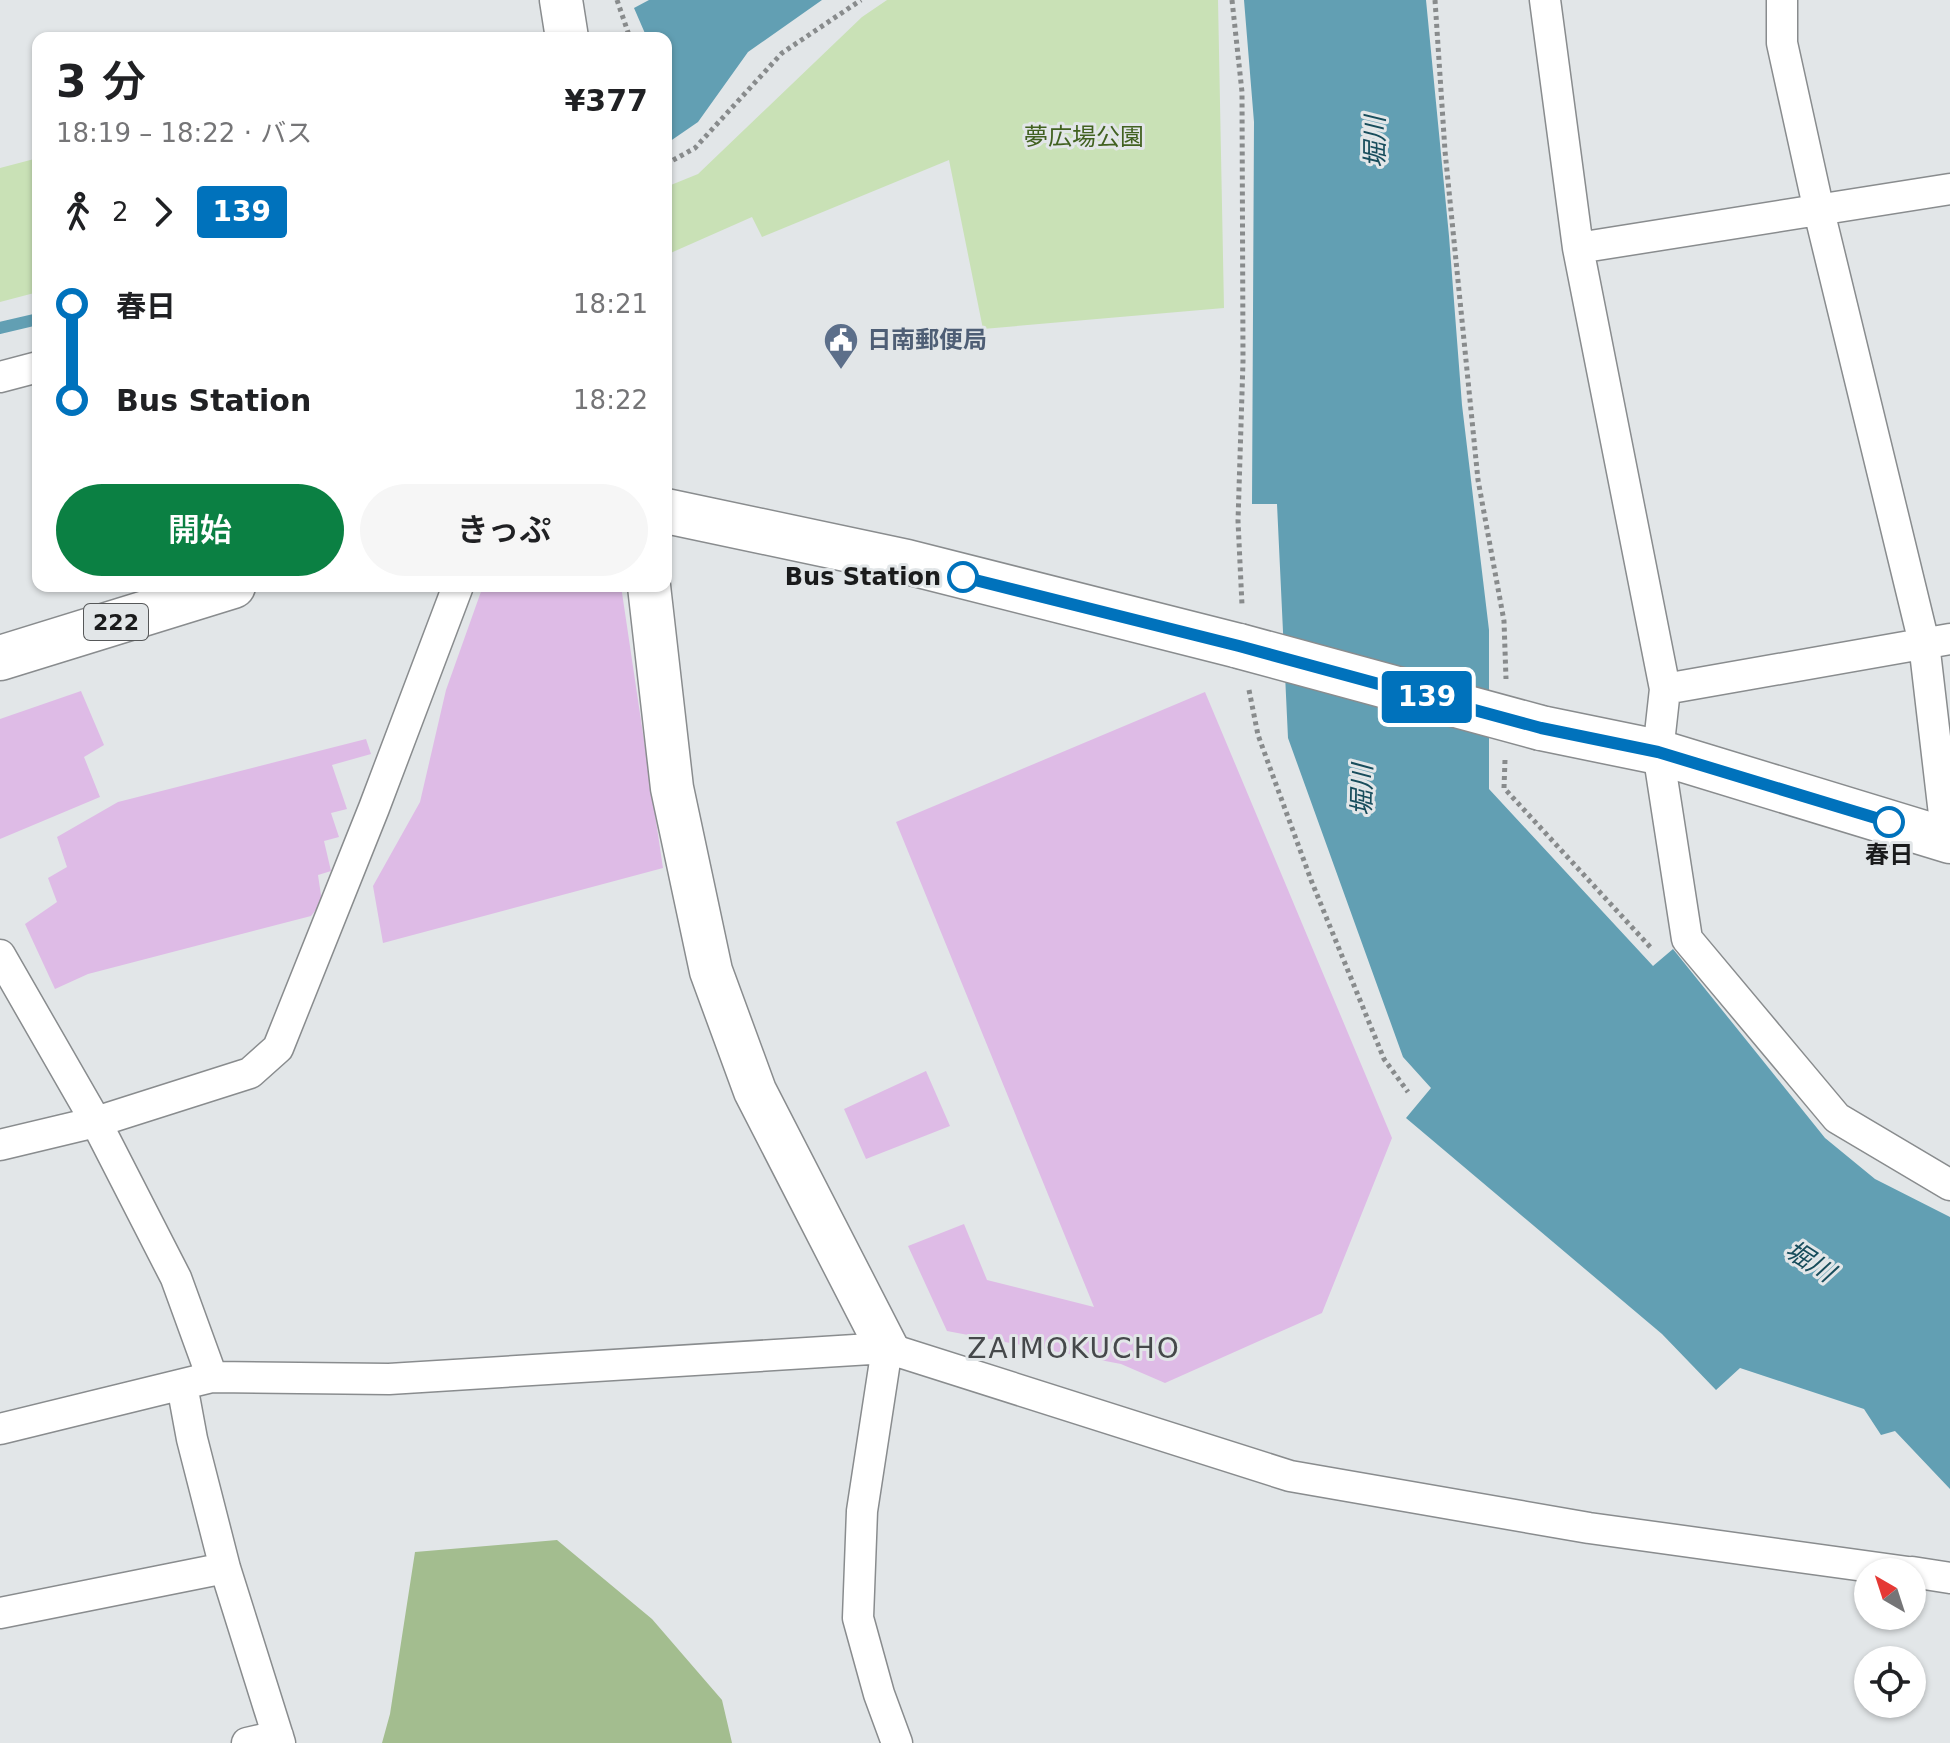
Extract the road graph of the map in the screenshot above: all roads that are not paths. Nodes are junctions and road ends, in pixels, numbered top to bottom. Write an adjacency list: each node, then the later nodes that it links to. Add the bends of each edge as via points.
1 (561, 0): 4 (street)
2 (1545, 0): 7 (street)
3 (1782, 0): 6 (street, via 1782,43)
4 (566, 32)
5 (1950, 189): 6 (street)
6 (1819, 211): 7 (street); 14 (street)
7 (1578, 248): 16 (street)
8 (32, 369): 9 (street)
9 (0, 377)
10 (672, 512): 17 (highway, bridge, via 907,562 1524,724)
11 (214, 592): 15 (highway, 222)
12 (456, 592): 20 (street, via 278,1048 250,1073)
13 (650, 592): 23 (street, via 672,788 711,971 755,1091)
14 (1937, 641): 16 (street); 18 (street)
15 (0, 658)
16 (1665, 689): 17 (street)
17 (1658, 752): 18 (highway); 22 (street, via 1687,939 1837,1118)
18 (1948, 840)
19 (0, 955): 20 (street)
20 (96, 1122): 21 (street); 24 (street, via 176,1278)
21 (0, 1145)
22 (1950, 1185)
23 (887, 1348): 24 (street, via 389,1379); 27 (street, via 1290,1476 1589,1528); 34 (street, via 862,1511 858,1618)
24 (212, 1377): 25 (street)
25 (182, 1385): 26 (street); 28 (street)
26 (0, 1429)
27 (1854, 1564)
28 (225, 1568): 31 (street); 32 (street)
29 (1926, 1574): 30 (street)
30 (1950, 1578)
31 (0, 1613)
32 (279, 1740): 33 (street)
33 (247, 1743)
34 (897, 1743)

